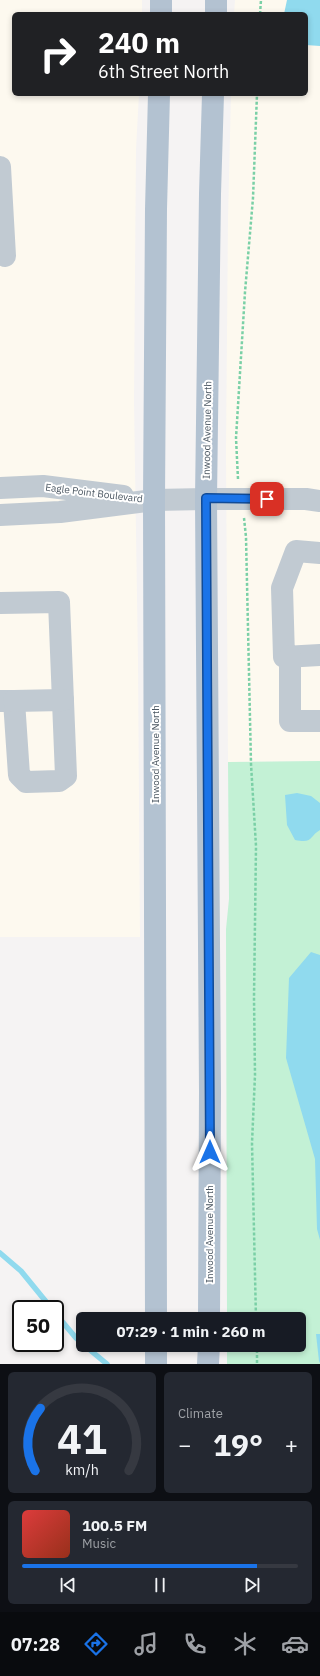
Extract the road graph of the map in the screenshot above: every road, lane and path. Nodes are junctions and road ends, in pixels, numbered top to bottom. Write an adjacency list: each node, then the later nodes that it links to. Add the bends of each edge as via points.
1 (161, 0): 4 (main road)
2 (216, 0): 5 (main road)
3 (261, 0): 6 (path)
4 (161, 12)
5 (216, 12)
6 (260, 12)
7 (159, 96): 15 (main road, Inwood Avenue North)
8 (213, 96): 14 (main road, Inwood Avenue North)
9 (257, 96): 12 (path, via 253,198 236,438)
10 (0, 167): 11 (street)
11 (5, 256)
12 (237, 473)
13 (0, 488): 15 (street, Eagle Point Boulevard, via 43,486)
14 (206, 498): 15 (street); 16 (street); 27 (main road, Inwood Avenue North)
15 (154, 500): 17 (street, Eagle Point Boulevard, via 60,512); 26 (main road, Inwood Avenue North)
16 (320, 501)
17 (0, 515)
18 (245, 524): 28 (path, via 250,751 256,846 255,1075 252,1143)
19 (320, 553): 22 (street, via 296,551 282,588 284,657)
20 (0, 603): 23 (street, via 59,602)
21 (320, 655): 22 (street)
22 (290, 656): 25 (street, via 290,721)
23 (63, 700): 24 (street); 24 (street, via 66,776 59,781 26,782 19,775)
24 (7, 701)
25 (320, 721)
26 (156, 1312)
27 (209, 1312)
28 (256, 1312)
29 (156, 1352): 32 (main road)
30 (208, 1352): 33 (main road)
31 (257, 1352): 34 (path)
32 (156, 1364)
33 (208, 1364)
34 (257, 1364)

